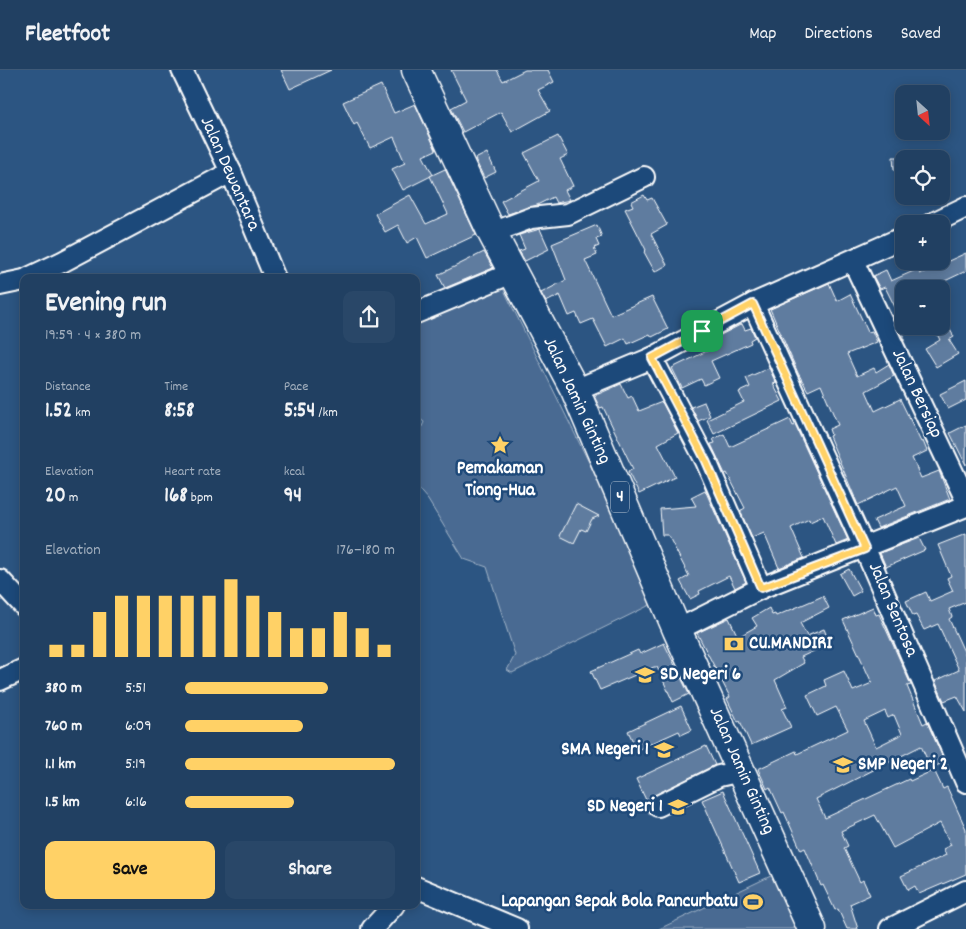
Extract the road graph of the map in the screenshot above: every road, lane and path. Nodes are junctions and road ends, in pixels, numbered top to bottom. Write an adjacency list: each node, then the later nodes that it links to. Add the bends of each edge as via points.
1 (182, 70): 3 (street, Jalan Dewantara)
2 (416, 70): 7 (highway, Jalan Jamin Ginting / 4)
3 (231, 172): 11 (street); 12 (street, Jalan Dewantara)
4 (644, 177): 7 (street, via 568,214 532,218)
5 (966, 207): 6 (street)
6 (950, 215)
7 (492, 233): 10 (highway, Jalan Jamin Ginting / 4)
8 (895, 241): 9 (street)
9 (853, 261): 15 (street); 19 (street, Jalan Bersiap)
10 (512, 273): 16 (street); 18 (highway, Jalan Jamin Ginting / 4)
11 (36, 274)
12 (273, 274)
13 (20, 281): 14 (street)
14 (0, 285)
15 (753, 304): 17 (street); 21 (street, Jalan Sentosa)
16 (420, 311)
17 (652, 358): 18 (street); 23 (street, via 706,461)
18 (575, 390): 25 (highway, Jalan Jamin Ginting / 4)
19 (966, 500)
20 (966, 506): 21 (street)
21 (865, 549): 23 (street); 29 (street, Jalan Sentosa)
22 (0, 580): 24 (street)
23 (761, 588): 25 (street)
24 (20, 602)
25 (677, 630): 28 (highway, Jalan Jamin Ginting / 4)
26 (20, 671): 27 (street)
27 (0, 680)
28 (741, 770): 30 (street, via 719,776); 36 (highway, Jalan Jamin Ginting / 4)
29 (966, 782)
30 (658, 806)
31 (420, 890): 35 (street)
32 (966, 891): 37 (street)
33 (390, 909): 34 (street)
34 (372, 929)
35 (517, 929)
36 (812, 929)
37 (890, 929)

